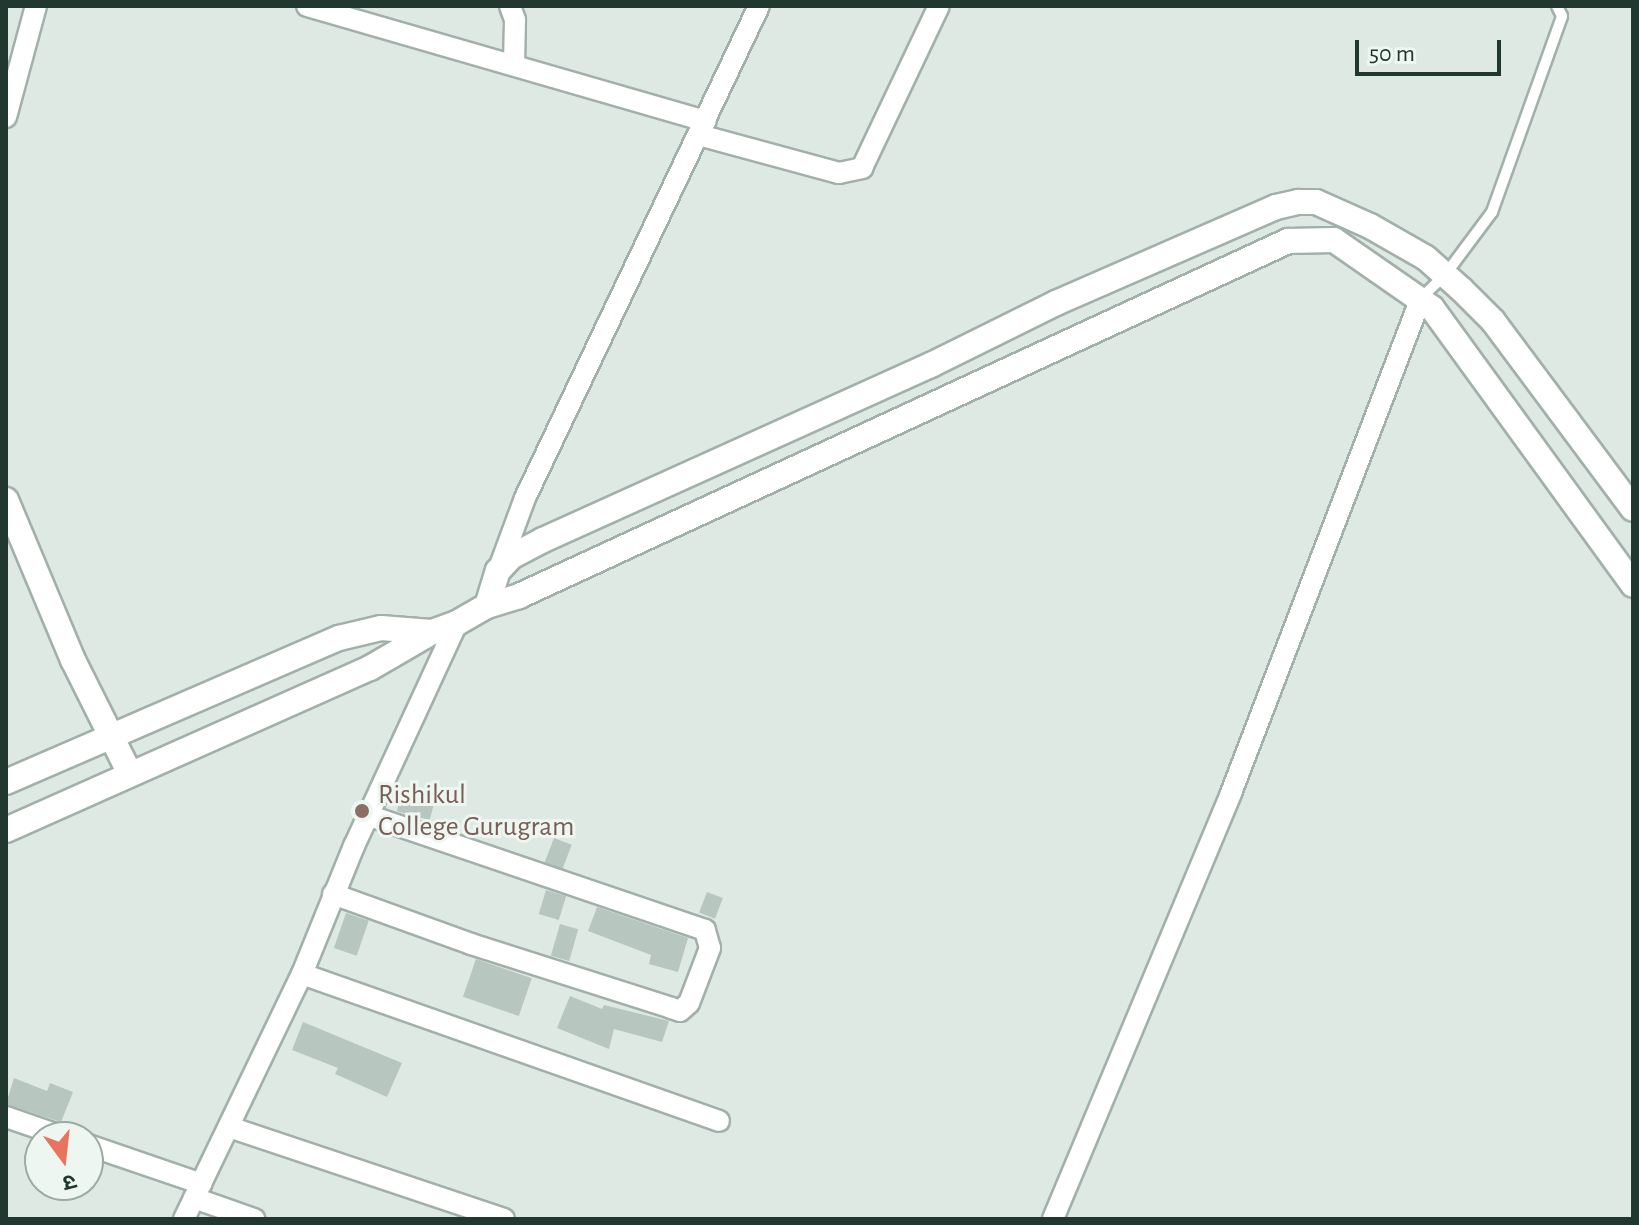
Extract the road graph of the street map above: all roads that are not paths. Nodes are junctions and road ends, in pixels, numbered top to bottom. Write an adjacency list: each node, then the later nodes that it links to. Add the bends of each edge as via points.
1 (36, 6): 8 (street)
2 (307, 6): 7 (street)
3 (510, 6): 7 (street, via 515,20)
4 (759, 6): 9 (street)
5 (939, 6): 9 (street, via 862,168 839,173)
6 (1557, 6): 10 (lane, via 1562,16 1504,183 1484,224)
7 (514, 65): 9 (street)
8 (6, 114)
9 (702, 128): 14 (street, via 525,498)
10 (1445, 275): 11 (lane); 13 (street, via 1484,309); 14 (street, via 1426,258 1335,209 1316,202 1276,207 543,540 511,557)
11 (1421, 298): 15 (street, via 1463,347); 16 (street, via 1334,240 1299,240 1266,248 519,596); 33 (street, via 1231,793)
12 (6, 500): 19 (street)
13 (1632, 506)
14 (498, 571): 16 (street)
15 (1633, 585)
16 (487, 606): 17 (street)
17 (457, 623): 18 (street); 22 (street)
18 (432, 632): 19 (street, via 381,628 339,638); 20 (street, via 370,668)
19 (110, 736): 20 (street); 21 (street)
20 (130, 774): 23 (street)
21 (6, 782)
22 (367, 815): 24 (street); 24 (street, via 705,930 710,948 689,1003 685,1009 671,1008)
23 (6, 830)
24 (333, 894): 25 (street)
25 (302, 974): 26 (street); 27 (street)
26 (719, 1121)
27 (229, 1127): 29 (street); 32 (street)
28 (104, 1152): 29 (street)
29 (198, 1191): 30 (street); 31 (street)
30 (184, 1219)
31 (254, 1219)
32 (504, 1219)
33 (1053, 1219)

